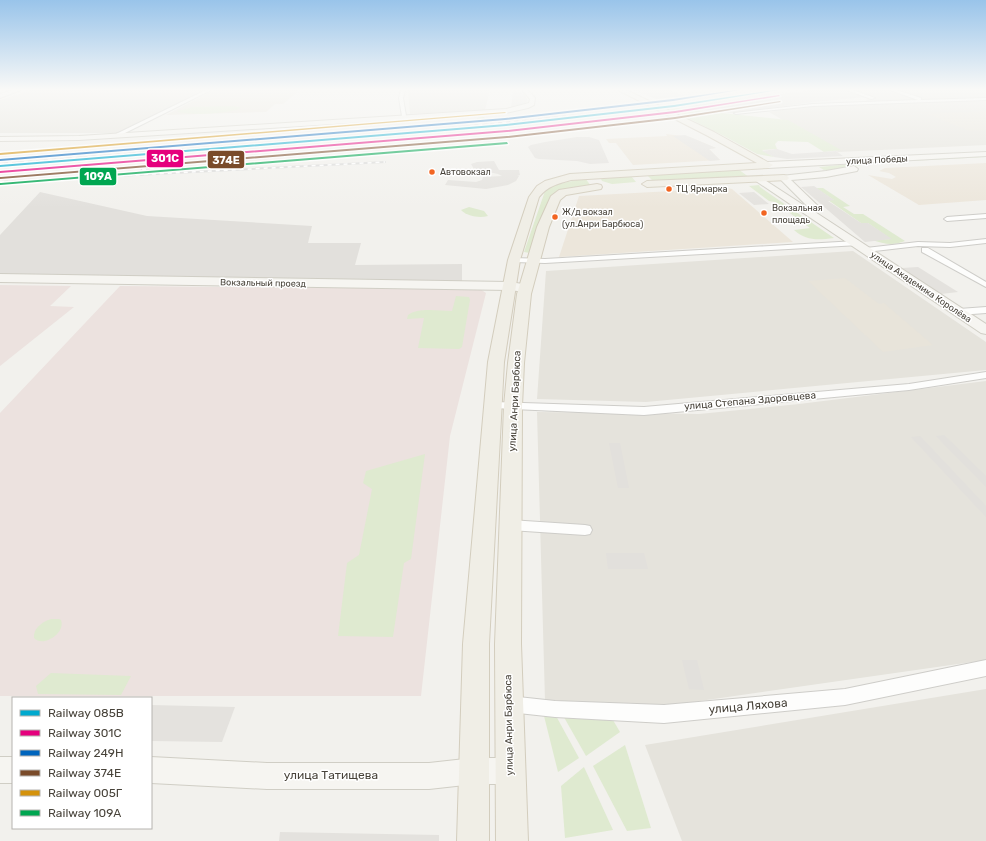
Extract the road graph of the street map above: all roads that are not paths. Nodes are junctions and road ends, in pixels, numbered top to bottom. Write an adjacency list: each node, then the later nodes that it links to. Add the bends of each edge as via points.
1 (129, 129): 5 (street)
2 (204, 129): 5 (street)
3 (695, 129): 11 (main road, via 721,144 738,158)
4 (698, 129): 10 (main road)
5 (117, 135): 6 (street)
6 (0, 139)
7 (986, 154): 9 (street, улица Победы)
8 (986, 159): 13 (street, улица Победы, via 875,165)
9 (809, 163): 10 (street, улица Победы); 13 (street, via 810,168)
10 (768, 165): 11 (main road, улица Анри Барбюса); 15 (main road)
11 (743, 166): 12 (main road, улица Анри Барбюса); 16 (main road)
12 (634, 173): 14 (main road, улица Анри Барбюса); 16 (main road, via 639,178 638,185)
13 (826, 174): 15 (street, улица Победы)
14 (594, 175): 22 (main road, улица Анри Барбюса, via 558,180 536,193 523,226); 23 (main road, улица Анри Барбюса, via 592,181 607,186 570,190 555,198)
15 (784, 178): 16 (main road); 21 (street, via 820,213)
16 (757, 179): 21 (street)
17 (986, 216): 18 (street)
18 (947, 219)
19 (986, 241): 20 (street)
20 (950, 245): 21 (street); 25 (street, via 949,248 925,250)
21 (861, 246): 23 (street); 28 (street, улица Академика Королёва)
22 (514, 260): 23 (street); 26 (main road, улица Анри Барбюса)
23 (533, 261): 26 (main road, улица Анри Барбюса)
24 (0, 278): 26 (street, Вокзальный проезд)
25 (986, 285)
26 (517, 287): 31 (main road, улица Анри Барбюса, via 516,363)
27 (986, 310): 28 (street)
28 (958, 312): 29 (street, улица Академика Королёва)
29 (986, 330)
30 (986, 375): 31 (street, улица Степана Здоровцева, via 910,387 644,411)
31 (503, 406): 32 (main road, улица Анри Барбюса); 39 (main road, улица Анри Барбюса, via 476,644)
32 (510, 525): 33 (street); 35 (main road, улица Анри Барбюса)
33 (585, 530)
34 (986, 668): 35 (street, улица Ляхова, via 845,697 664,714)
35 (508, 704): 40 (main road, улица Анри Барбюса)
36 (0, 770): 37 (street)
37 (12, 770)
38 (152, 770): 39 (street, улица Татищева, via 267,776 429,776)
39 (474, 771): 40 (street, улица Татищева); 41 (main road, улица Анри Барбюса)
40 (511, 771): 42 (main road, улица Анри Барбюса)
41 (473, 841)
42 (512, 841)

